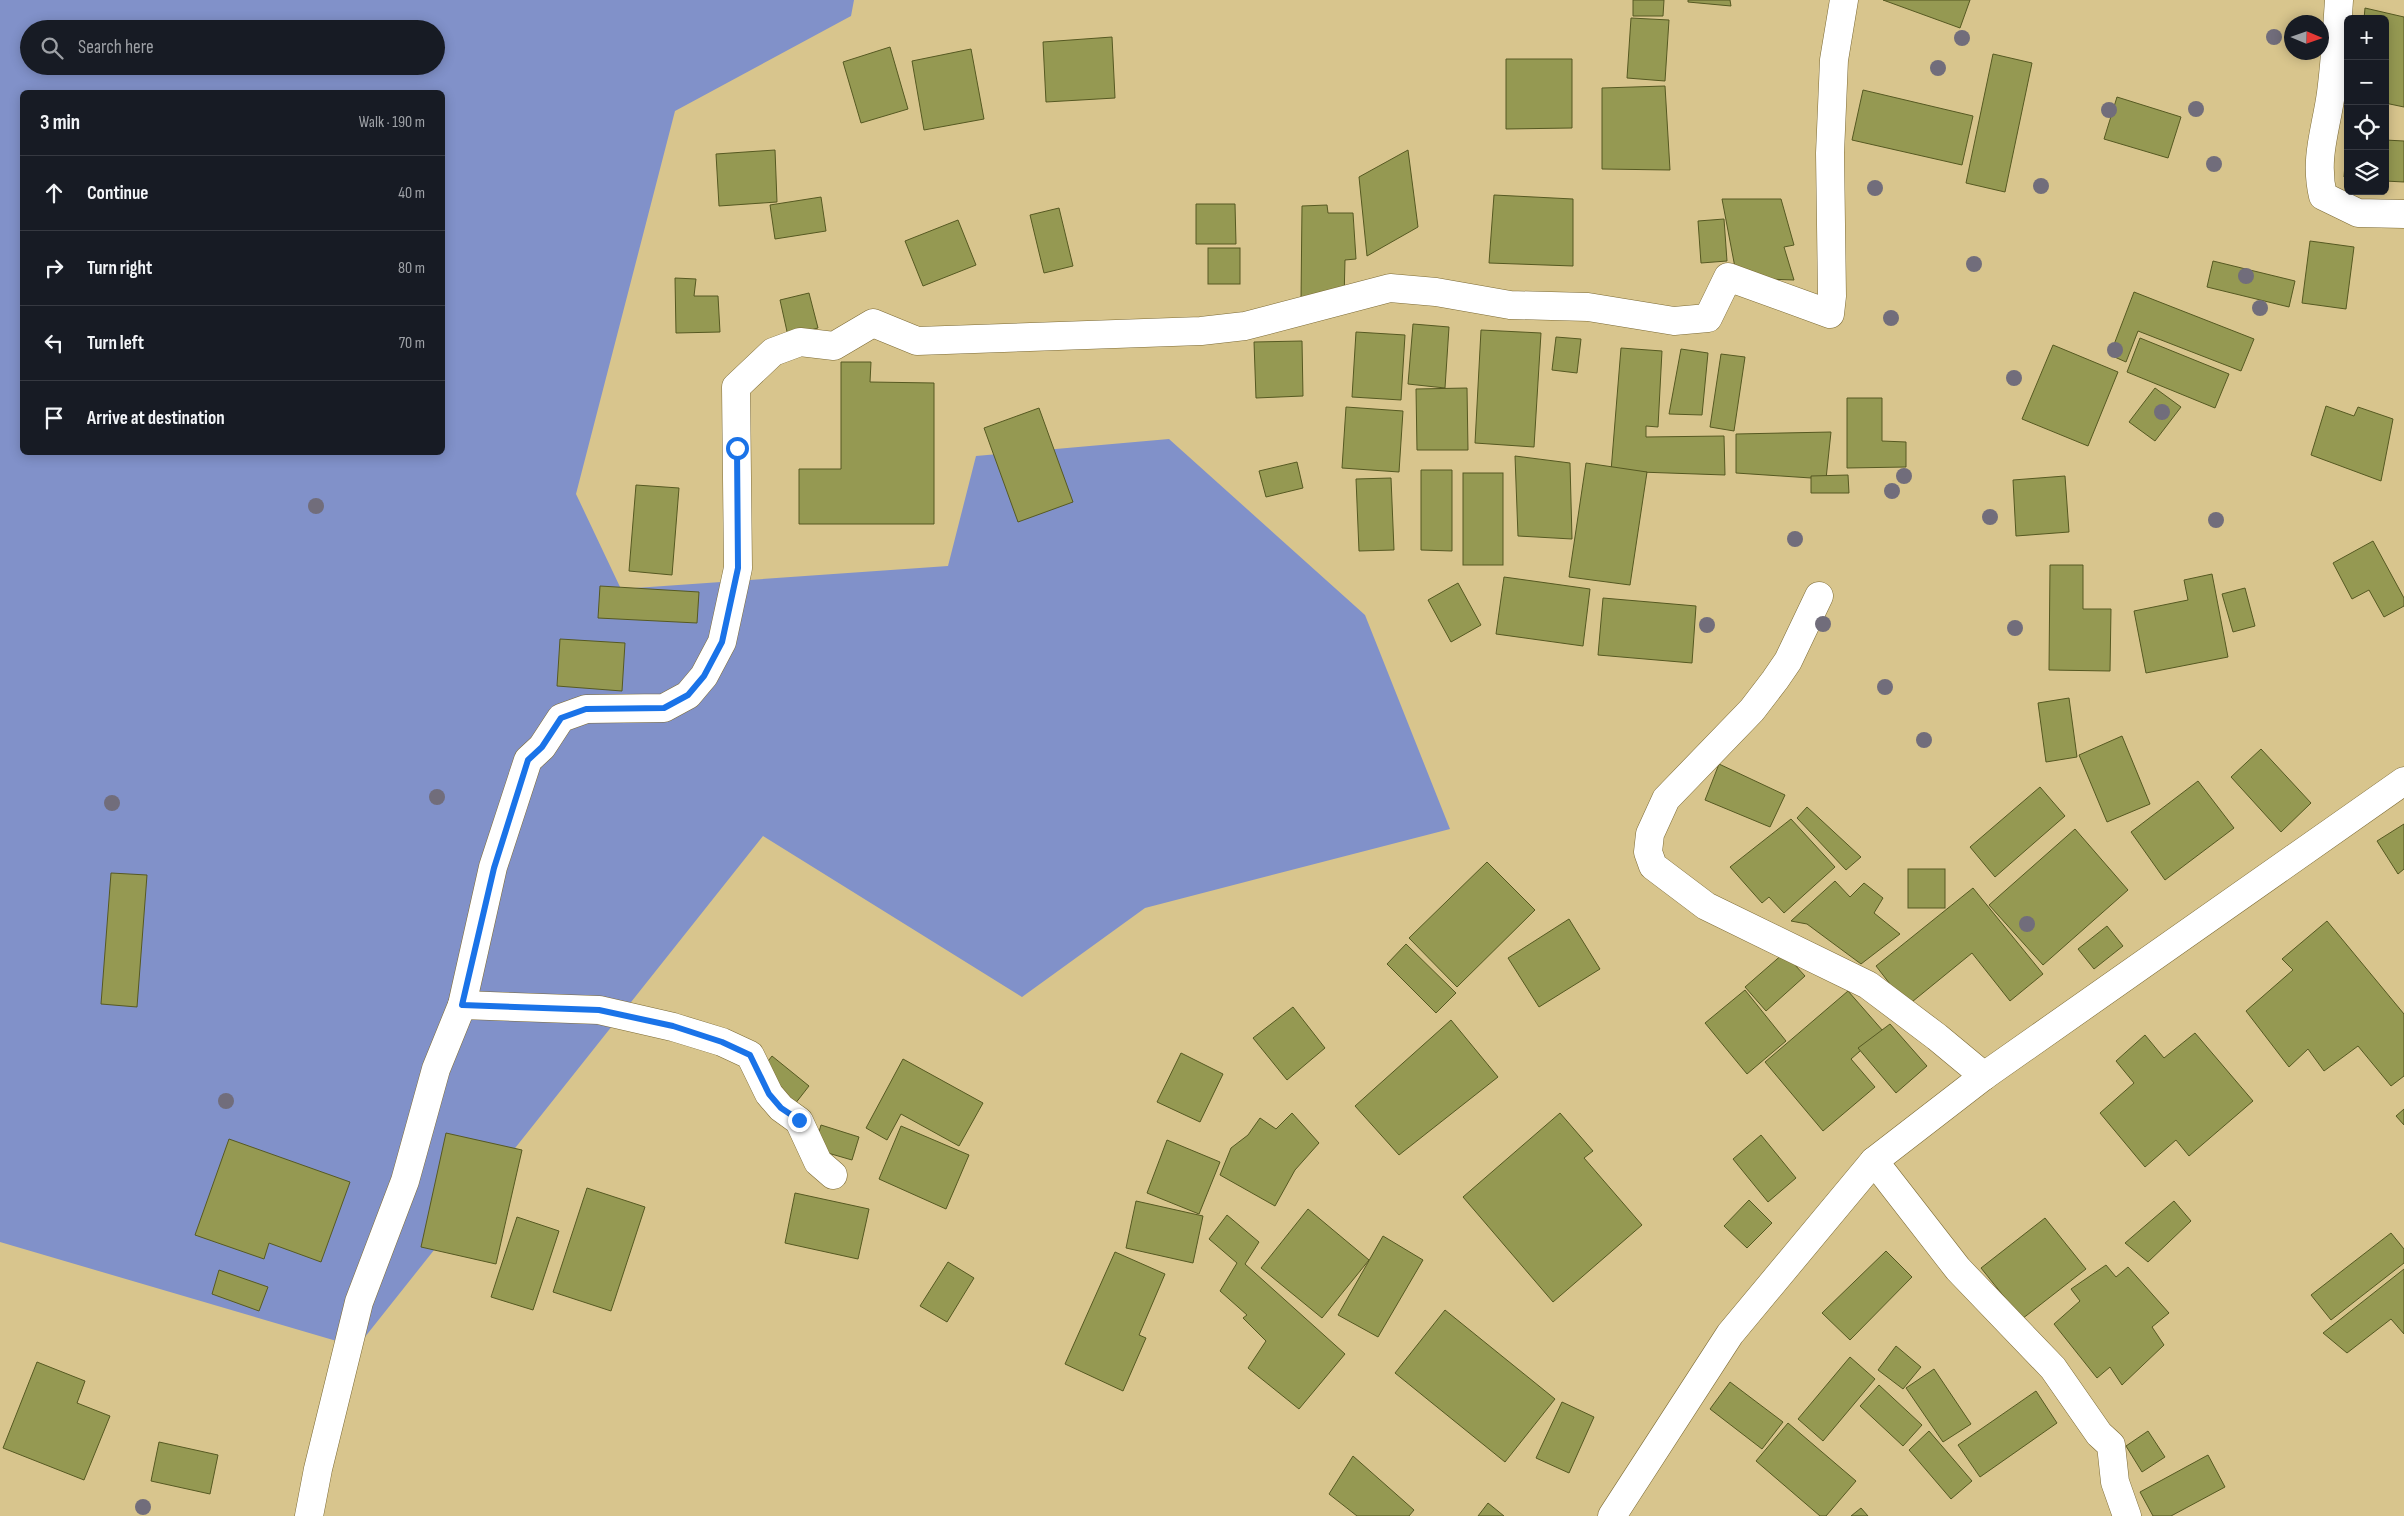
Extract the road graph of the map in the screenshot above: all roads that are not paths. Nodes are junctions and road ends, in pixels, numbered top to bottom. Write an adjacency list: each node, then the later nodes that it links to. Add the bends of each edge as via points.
1 (1844, 0): 6 (street, via 1834,60 1830,153 1830,314 1728,277 1708,318 1674,321 1588,308 1510,305 1390,288 1245,326 1201,331 918,341 873,323 834,346 800,342 773,352 736,387 738,568 722,642 704,676 688,695 664,708 586,709 561,718 542,747 528,760 494,868)
2 (2339, 0): 3 (street, via 2331,93 2319,154 2318,176 2323,196 2358,212)
3 (2404, 214)
4 (1819, 596): 7 (street, via 1788,661 1775,680 1752,710 1666,800 1650,834 1648,852 1653,866 1706,906 1868,985)
5 (2404, 781): 7 (street)
6 (462, 1005): 9 (street, via 599,1010 673,1026 722,1042 750,1055 769,1094 781,1108 799,1120 818,1162); 10 (street, via 436,1068 405,1181 359,1302)
7 (1984, 1076): 8 (street)
8 (1874, 1161): 11 (street, via 1730,1334); 12 (street, via 1958,1269 2054,1368 2099,1434 2111,1445 2115,1482)
9 (833, 1175)
10 (309, 1516)
11 (1612, 1516)
12 (2127, 1516)

